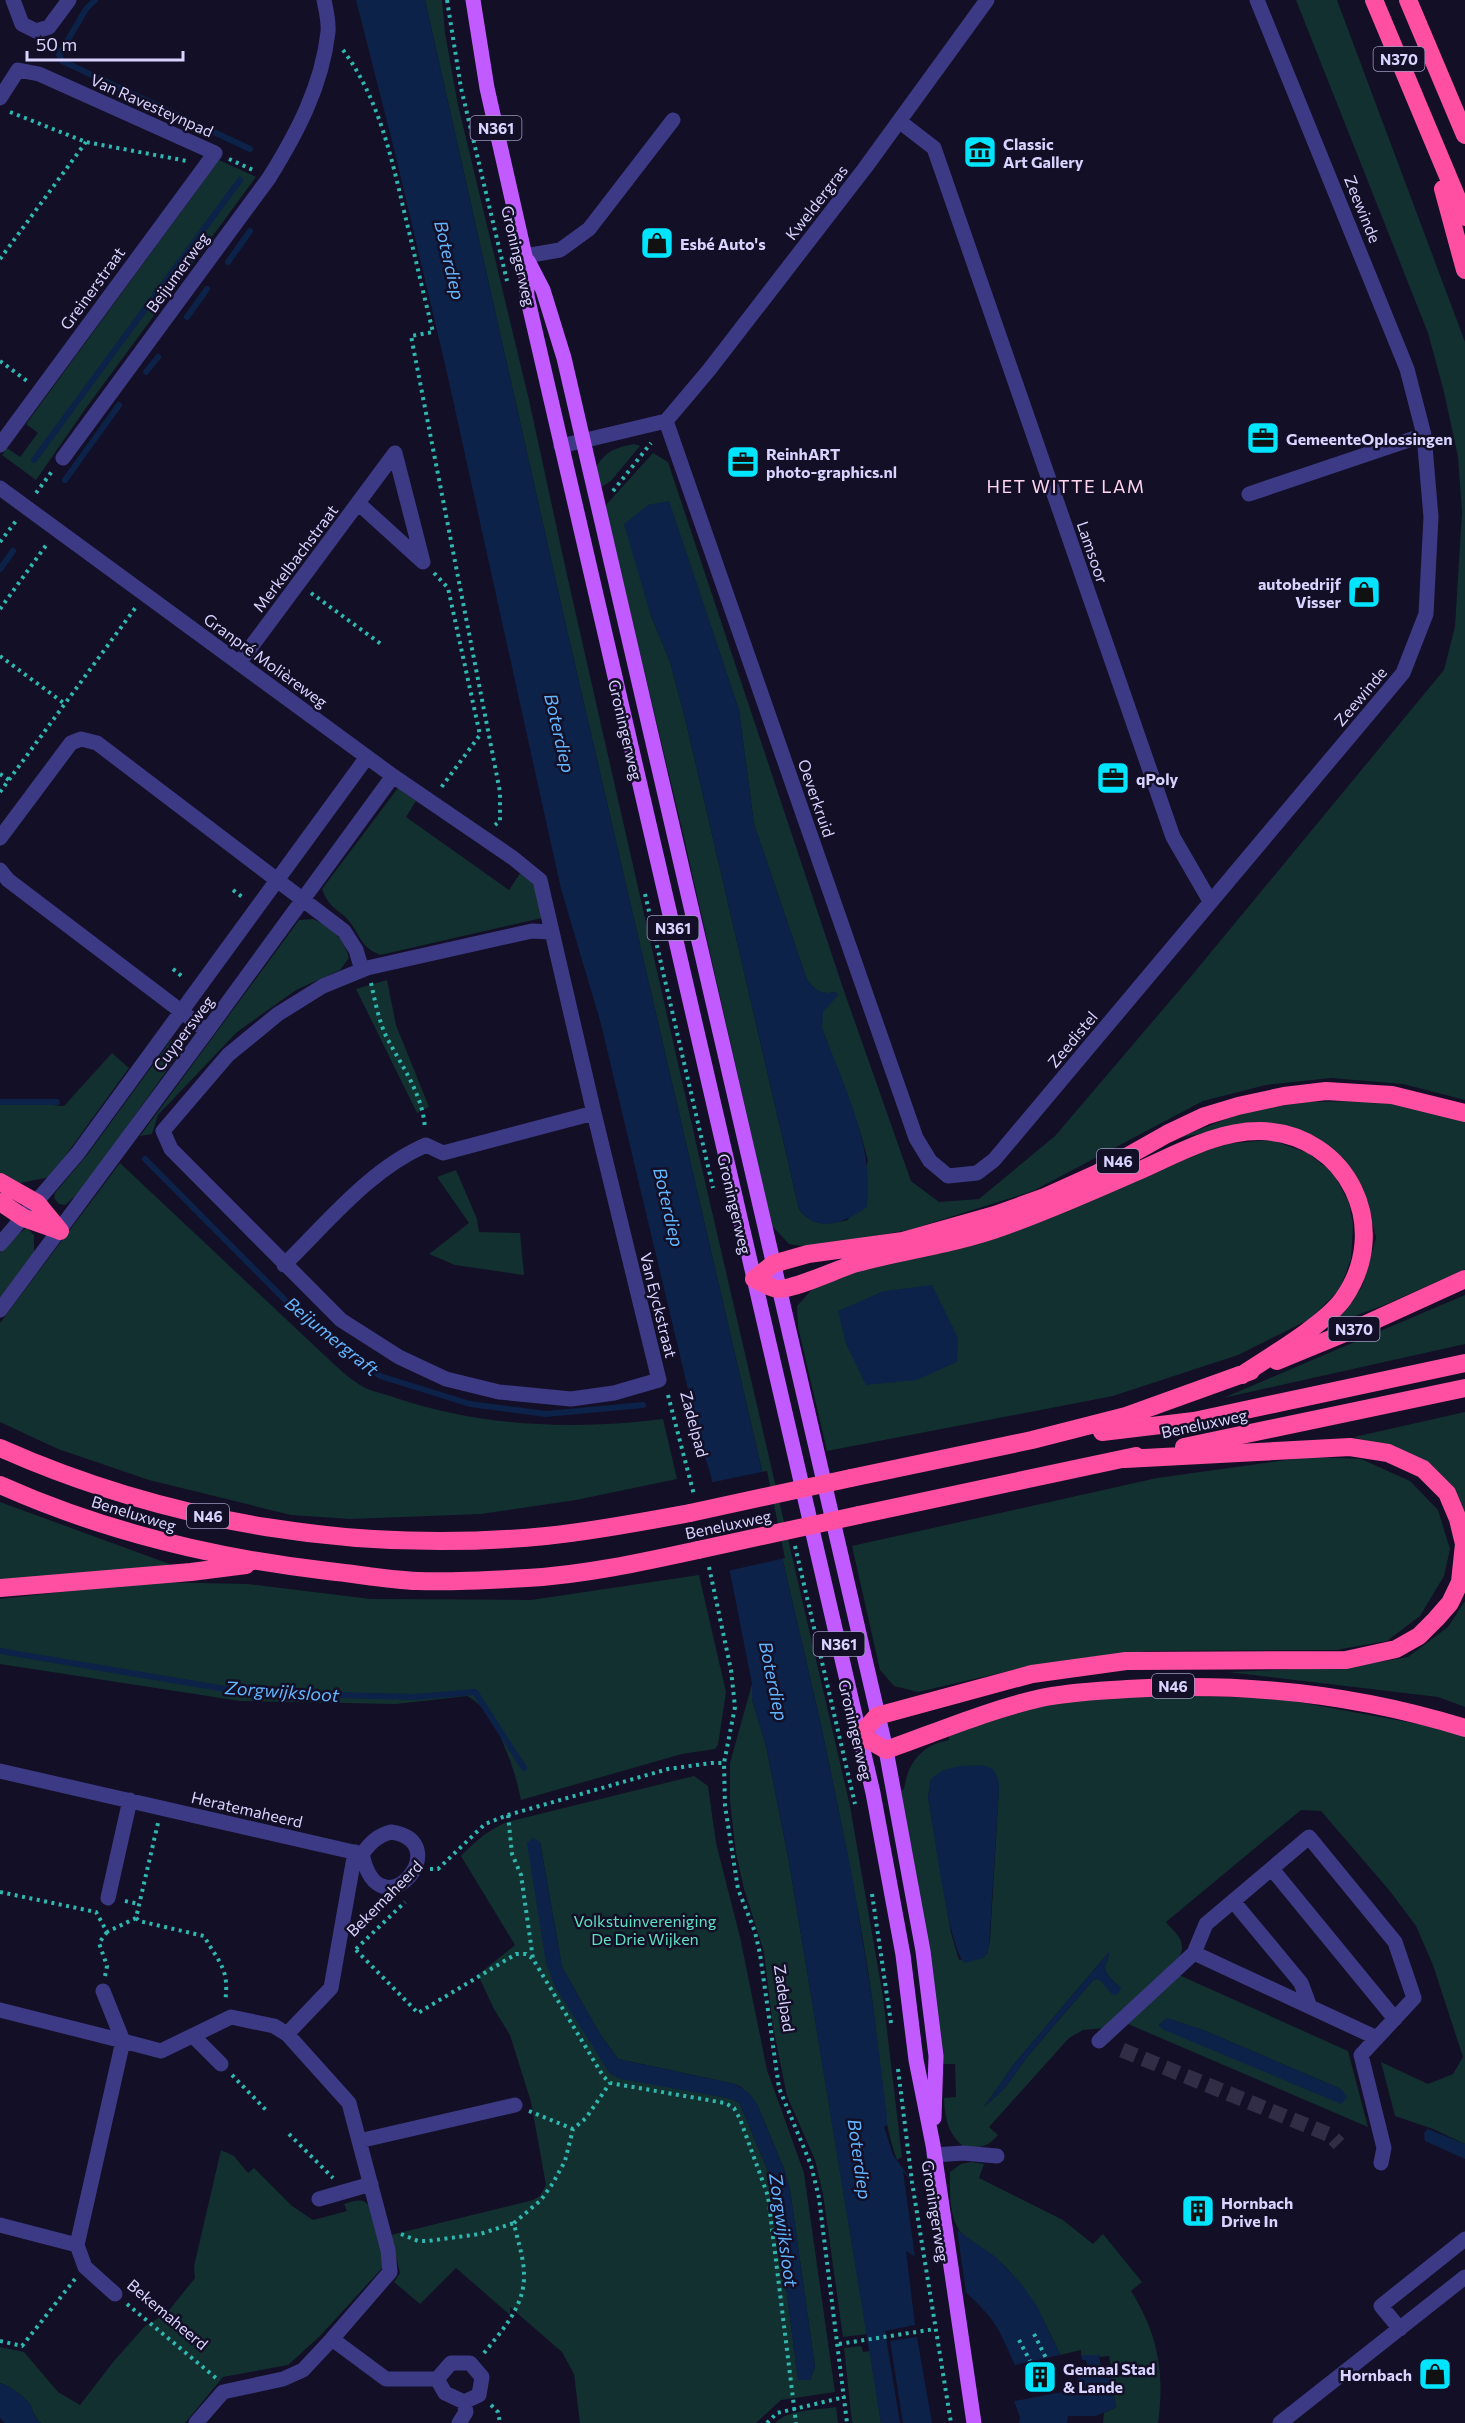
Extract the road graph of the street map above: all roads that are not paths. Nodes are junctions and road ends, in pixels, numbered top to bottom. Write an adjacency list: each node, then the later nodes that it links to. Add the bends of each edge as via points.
1 (13, 0): 2 (street, via 22,24 36,32 49,27)
2 (69, 0)
3 (324, 0): 25 (street, Beijumerweg, via 328,30 321,64 292,140)
4 (473, 0): 18 (main road, Groningerweg / N361, via 487,88)
5 (987, 0): 13 (street, Kweldergras)
6 (1257, 0): 21 (street, Zeewinde, via 1407,369)
7 (1374, 0): 11 (highway, N370)
8 (1408, 0): 10 (highway, N370)
9 (0, 98): 16 (street, Van Ravesteynpad, via 18,70 39,74)
10 (1453, 107): 14 (highway); 15 (highway, N370)
11 (1423, 118): 17 (highway, N370); 19 (highway, N370)
12 (673, 120): 18 (street, via 589,229 560,250)
13 (899, 122): 20 (street, Kweldergras); 36 (street, Lamsoor, via 934,148 1173,837)
14 (1465, 123)
15 (1465, 135)
16 (210, 159): 23 (street, Greinerstraat)
17 (1465, 217)
18 (525, 256): 22 (main road, Groningerweg / N361, via 555,324); 24 (main road, Groningerweg / N361, via 527,296)
19 (1465, 270)
20 (666, 422): 22 (street); 43 (street, Oeverkruid, via 916,1138 930,1161)
21 (1424, 435): 27 (street); 36 (street, Zeewinde, via 1431,517 1426,614 1403,673)
22 (583, 441): 24 (street); 50 (main road, Groningerweg / N361)
23 (0, 445)
24 (561, 446): 52 (main road, Groningerweg / N361)
25 (63, 458)
26 (0, 488): 29 (street, Granpré Molièreweg)
27 (1249, 494)
28 (358, 503): 28 (street, Merkelbachstraat, via 395,453 423,562); 29 (street, Merkelbachstraat)
29 (239, 663): 30 (street, Granpré Molièreweg)
30 (367, 757): 31 (street, Granpré Molièreweg); 34 (street, Cuypersweg)
31 (393, 776): 35 (street, Cuypersweg); 37 (street, Granpré Molièreweg, via 540,880)
32 (0, 838): 34 (street, via 71,743 81,739 97,743)
33 (0, 870): 39 (street)
34 (279, 879): 35 (street); 39 (street, Cuypersweg)
35 (304, 898): 38 (street, via 345,931); 40 (street, Cuypersweg)
36 (1210, 901): 43 (street, Zeedistel, via 994,1160 977,1173)
37 (551, 932): 38 (street, Van Eyckstraat, via 532,931); 41 (street, Van Eyckstraat)
38 (364, 969): 51 (street, Van Eyckstraat, via 323,986 278,1014 228,1055 163,1131 171,1149)
39 (181, 1012): 40 (street); 46 (street, Cuypersweg)
40 (207, 1031): 48 (street, Cuypersweg)
41 (594, 1113): 51 (street, via 443,1154 426,1145 402,1155); 51 (street, Van Eyckstraat, via 659,1380 614,1393 571,1399 499,1392 446,1378 399,1357 341,1320)
42 (1465, 1113): 50 (highway, N46, via 1392,1095 1326,1091 1284,1096 1205,1116 1096,1174 995,1215 903,1241 808,1254)
43 (948, 1176)
44 (0, 1182): 46 (highway)
45 (0, 1202): 47 (highway)
46 (37, 1203): 47 (street, Cuypersweg); 48 (highway)
47 (24, 1218): 48 (highway); 49 (street, Cuypersweg)
48 (60, 1231): 55 (street, Cuypersweg)
49 (0, 1245)
50 (773, 1264): 52 (highway, N46); 54 (main road, Groningerweg / N361)
51 (284, 1265)
52 (754, 1279): 54 (highway); 67 (main road, Groningerweg / N361)
53 (1465, 1280): 57 (highway, N370)
54 (778, 1289): 57 (highway, N46, via 866,1261 1000,1228 1221,1138 1260,1131 1279,1133 1322,1151 1349,1181 1364,1222 1363,1260 1342,1301 1293,1341); 65 (main road, Groningerweg / N361)
55 (0, 1311)
56 (1465, 1363): 59 (highway, N46, via 1194,1421)
57 (1242, 1375): 59 (highway, N46, via 1126,1416)
58 (1465, 1388): 61 (highway, Beneluxweg / N46)
59 (1032, 1440): 60 (highway, Beneluxweg / N46, bridge, via 584,1532 509,1539 393,1540 315,1535 250,1525 133,1497)
60 (0, 1448)
61 (1125, 1459): 63 (highway, Beneluxweg / N46, bridge, via 633,1563 529,1578 417,1581); 65 (highway, N46, via 1350,1448 1388,1453 1423,1469 1447,1493 1464,1544 1460,1582 1450,1603 1436,1619 1419,1636 1396,1649 1346,1660 1126,1661 1032,1674)
62 (0, 1485): 63 (highway, Beneluxweg / N46, via 123,1532)
63 (263, 1563): 64 (highway, N46)
64 (0, 1588)
65 (877, 1716): 67 (highway); 68 (main road, Groningerweg / N361)
66 (1465, 1728): 68 (highway, N46, via 1358,1701 1267,1689 1173,1686 1042,1698)
67 (861, 1736): 68 (highway); 88 (main road, Groningerweg / N361, via 903,1955 916,2060)
68 (886, 1750): 88 (main road, Groningerweg / N361, via 923,1951 936,2056)
69 (0, 1771): 70 (street, Heratemaheerd)
70 (130, 1800): 71 (street, Heratemaheerd); 73 (street)
71 (359, 1853): 71 (street, via 374,1881 386,1887 400,1885 416,1867 416,1851 401,1834 380,1835); 80 (street, via 331,1988)
72 (1272, 1869): 74 (street); 79 (street); 79 (street, via 1310,1837 1395,1942 1414,1998)
73 (108, 1898)
74 (1233, 1901): 75 (street, via 1206,1924); 77 (street, via 1301,1983)
75 (1194, 1953): 77 (street); 84 (street)
76 (103, 1991): 83 (street)
77 (1310, 2007): 82 (street)
78 (0, 2010): 83 (street)
79 (1395, 2019): 82 (street)
80 (287, 2034): 81 (street, via 273,2026 231,2017); 87 (street, via 348,2103)
81 (194, 2036): 83 (street, via 161,2051); 85 (street)
82 (1377, 2038): 90 (street, via 1361,2055 1384,2148)
83 (123, 2041): 95 (street)
84 (1099, 2042)
85 (221, 2064)
86 (515, 2105): 87 (street)
87 (359, 2141): 91 (street)
88 (934, 2150): 89 (street); 104 (main road, Groningerweg)
89 (997, 2156)
90 (1381, 2163)
91 (371, 2184): 92 (street); 99 (street, via 390,2272)
92 (319, 2199)
93 (0, 2225): 95 (street)
94 (1465, 2239): 98 (street, via 1381,2306)
95 (77, 2245): 97 (street, Bekemaheerd, via 85,2267)
96 (1465, 2277): 98 (street)
97 (115, 2294)
98 (1400, 2330): 105 (street)
99 (332, 2339): 100 (street, via 386,2379); 102 (street, via 303,2370 283,2379 223,2392)
100 (437, 2379): 101 (street, via 445,2393); 101 (street, via 451,2363 470,2363 482,2377 479,2395)
101 (464, 2402): 103 (street, via 466,2412)
102 (196, 2423)
103 (459, 2423)
104 (974, 2423)
105 (1280, 2423)

